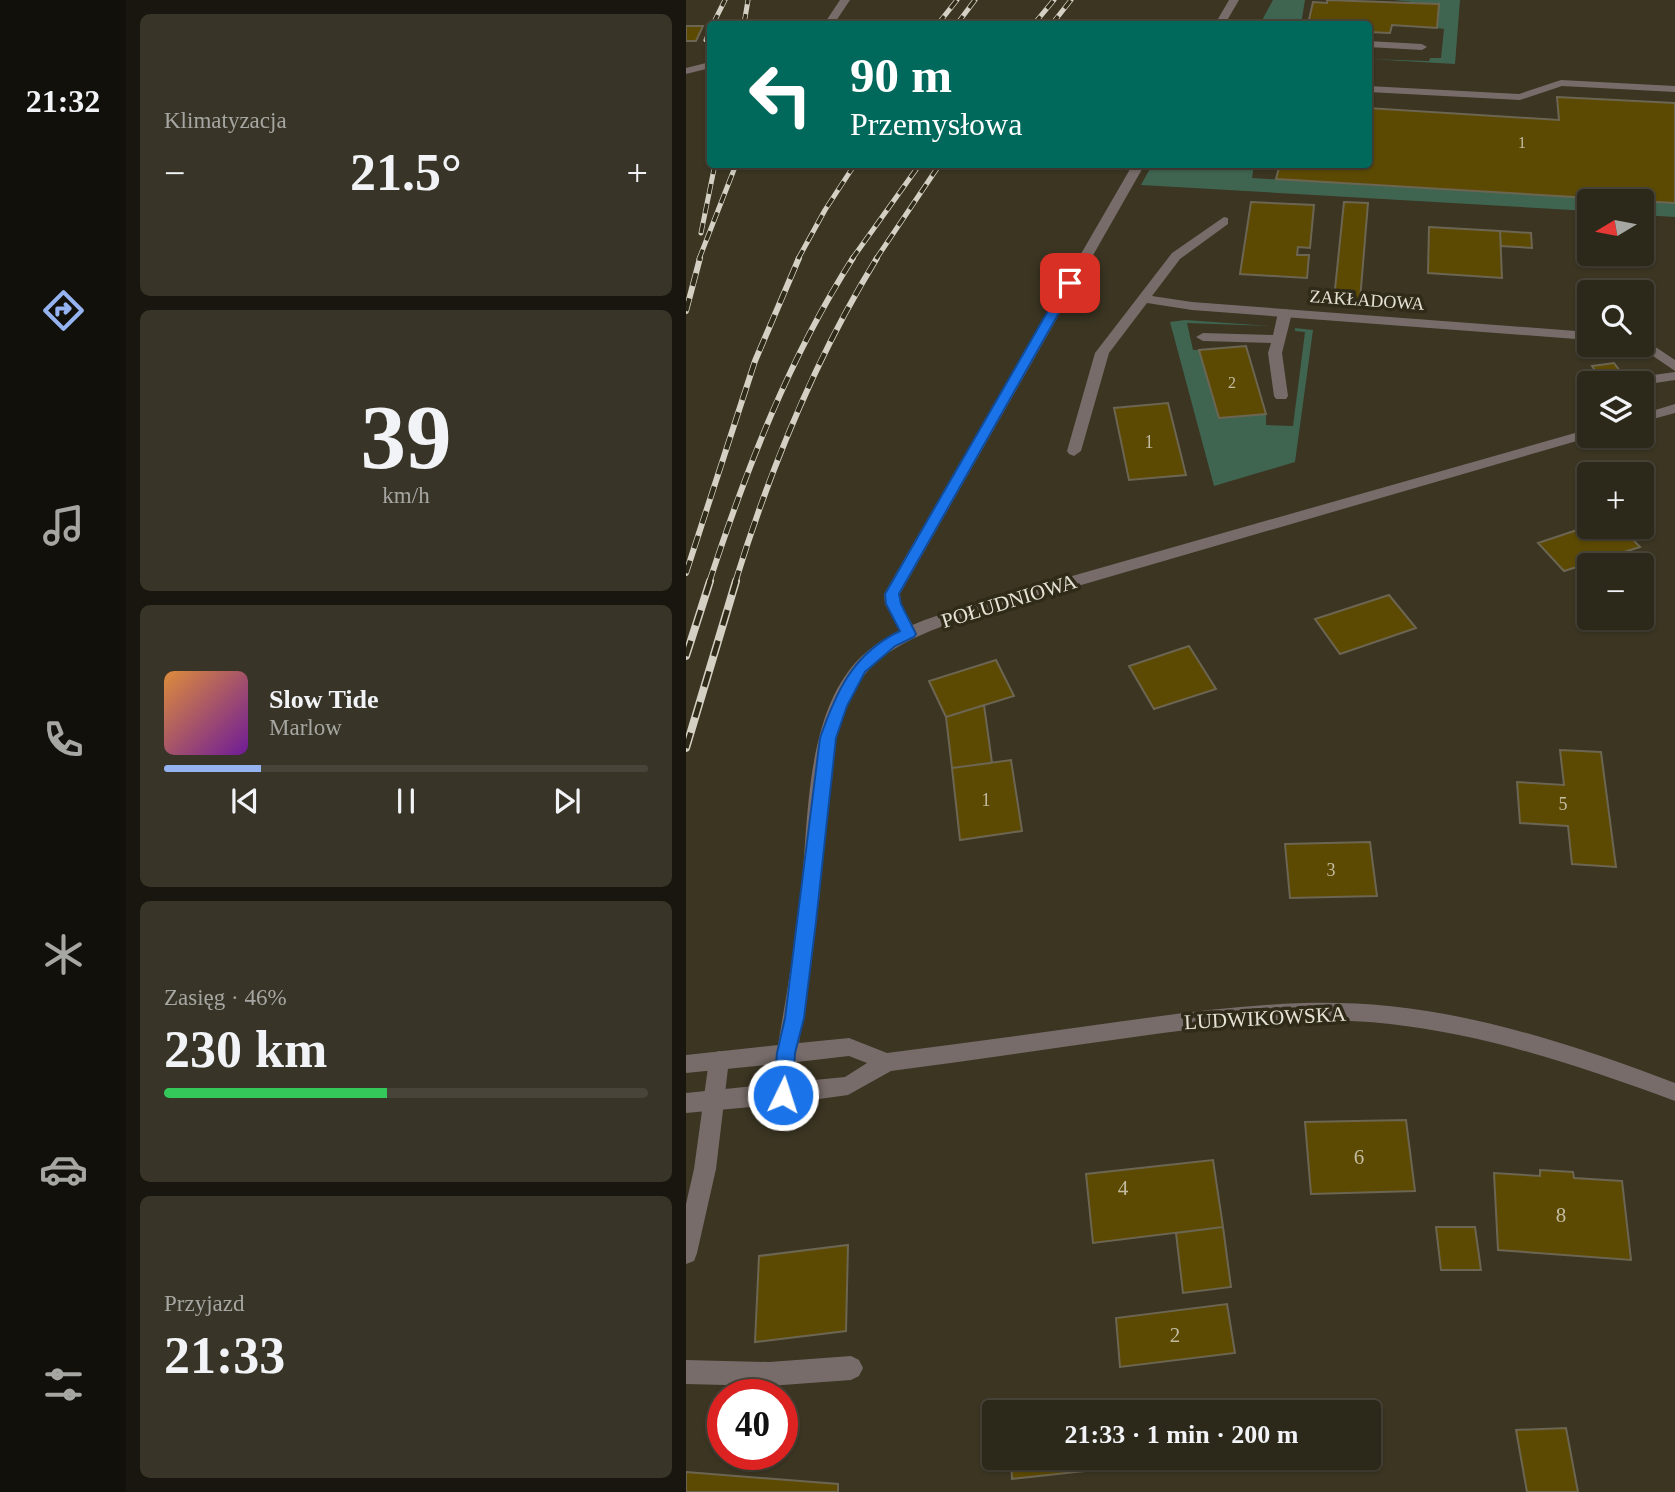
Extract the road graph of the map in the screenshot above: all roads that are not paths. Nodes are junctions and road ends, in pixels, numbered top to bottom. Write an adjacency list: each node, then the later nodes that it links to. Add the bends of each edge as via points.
1 (845, 0): 3 (street)
2 (1234, 0): 4 (street)
3 (831, 21)
4 (1222, 21)
5 (1372, 44): 6 (street)
6 (1422, 47)
7 (707, 66): 8 (street)
8 (686, 71)
9 (1372, 89): 10 (street, via 1520,97 1561,83)
10 (1675, 89)
11 (1137, 168): 27 (street, via 892,594)
12 (1224, 221): 13 (street, via 1176,256)
13 (1143, 299): 14 (street, ZAKŁADOWA); 26 (street, via 1102,353)
14 (1285, 313): 15 (street, ZAKŁADOWA); 17 (street)
15 (1577, 334)
16 (1203, 337): 17 (street)
17 (1279, 339): 22 (street, via 1275,353)
18 (1654, 350): 19 (street)
19 (1672, 361)
20 (1675, 376): 21 (street)
21 (1654, 379)
22 (1281, 396)
23 (1675, 408): 24 (street)
24 (1654, 414)
25 (1577, 436): 27 (street, POŁUDNIOWA, via 989,605)
26 (1074, 451)
27 (909, 634): 28 (street, POŁUDNIOWA, via 890,642 860,668 828,738 796,1007)
28 (786, 1053): 29 (street); 30 (street, via 849,1046); 33 (street, POŁUDNIOWA)
29 (719, 1060): 31 (street); 34 (street)
30 (887, 1062): 32 (street, LUDWIKOWSKA, via 1202,1019 1347,1012 1470,1028); 33 (street, LUDWIKOWSKA, via 848,1087)
31 (686, 1064)
32 (1675, 1092)
33 (783, 1095): 34 (street, LUDWIKOWSKA)
34 (714, 1101): 35 (street, LUDWIKOWSKA); 36 (street)
35 (686, 1103)
36 (686, 1253)
37 (851, 1368): 38 (street, via 769,1374)
38 (686, 1372)

